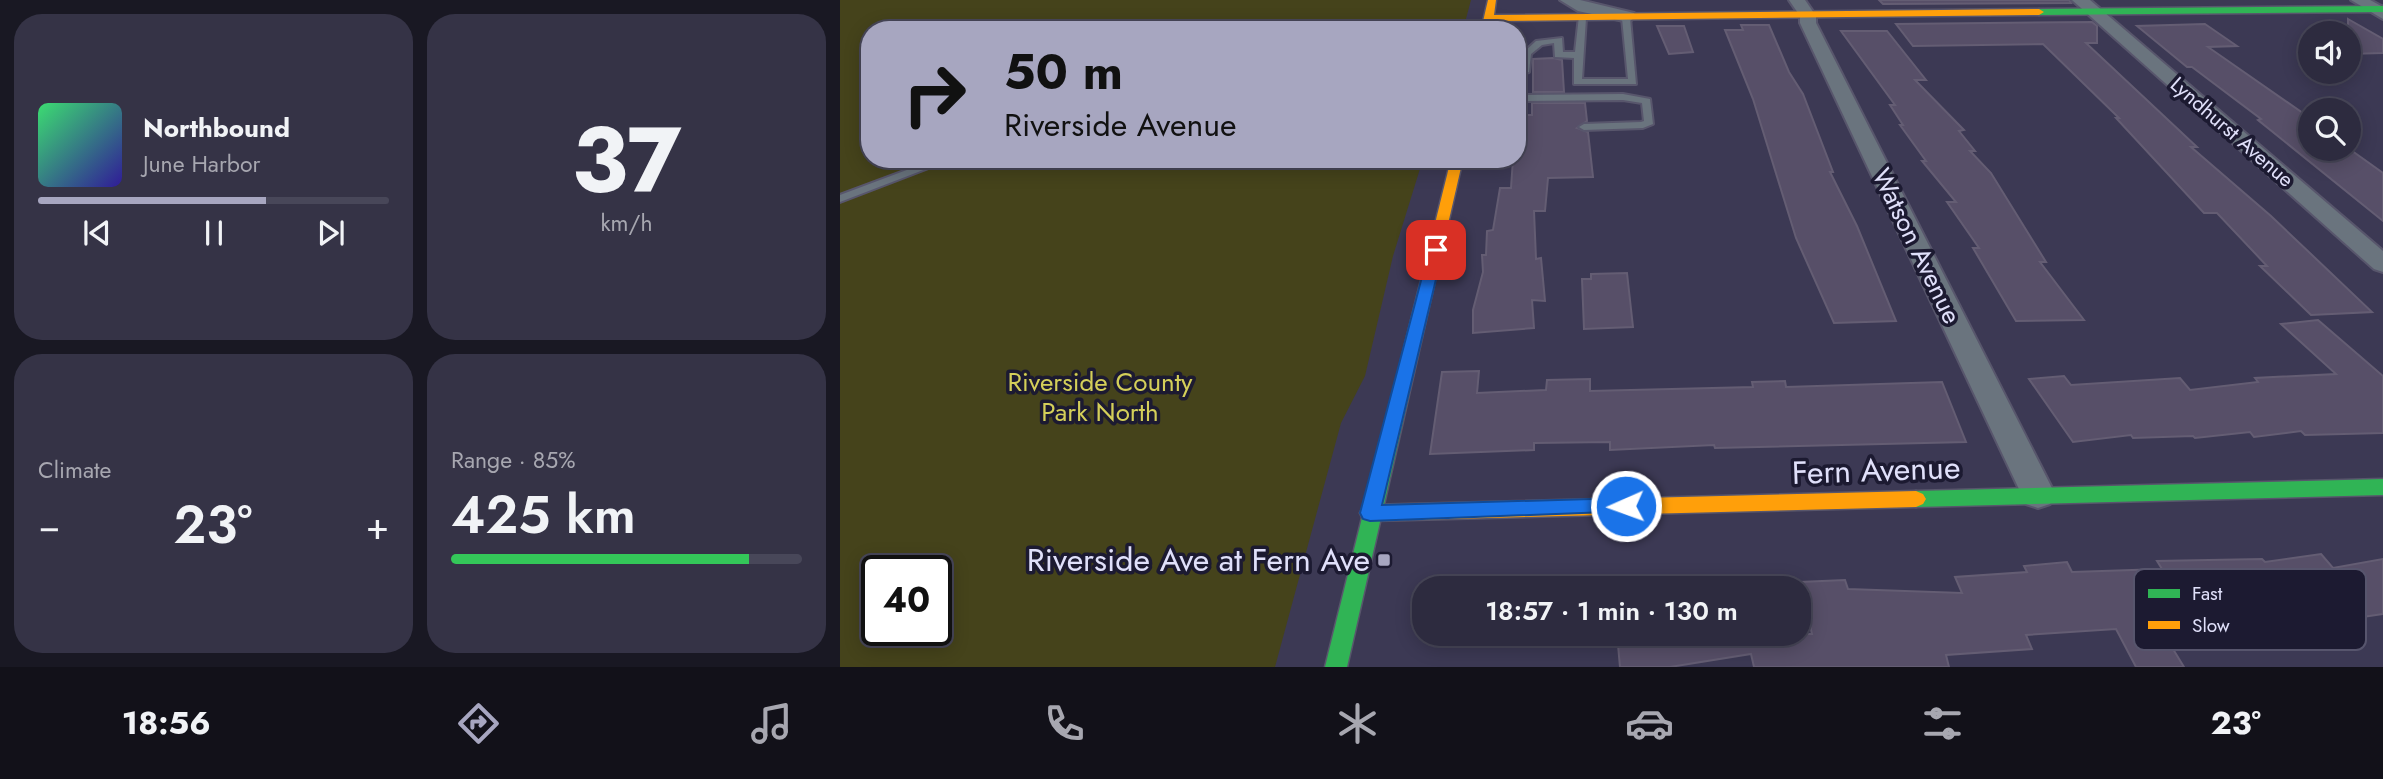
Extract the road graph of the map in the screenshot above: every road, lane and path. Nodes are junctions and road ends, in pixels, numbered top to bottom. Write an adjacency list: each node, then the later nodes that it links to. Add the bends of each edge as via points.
1 (1492, 0): 10 (street)
2 (1533, 0): 11 (street)
3 (1567, 0): 9 (street)
4 (2359, 0): 7 (street)
5 (2087, 6): 6 (street); 7 (street); 20 (street, Lyndhurst Avenue)
6 (1802, 8): 9 (street); 22 (street, Watson Avenue)
7 (2380, 11)
8 (1582, 18): 9 (street); 12 (street); 13 (lane)
9 (1631, 18): 13 (lane, via 1633,82 1577,82)
10 (1488, 21)
11 (1494, 21)
12 (1526, 22)
13 (1578, 55): 14 (lane, via 1558,55 1559,40 1539,43)
14 (1526, 59)
15 (1526, 98): 16 (lane, via 1647,101 1649,122 1643,125)
16 (1584, 127)
17 (923, 168): 19 (lane)
18 (1455, 168): 23 (street)
19 (840, 199)
20 (2383, 264)
21 (2383, 487): 22 (street, Fern Avenue)
22 (2038, 494): 23 (street, Fern Avenue)
23 (1370, 513): 24 (street)
24 (1336, 667)

